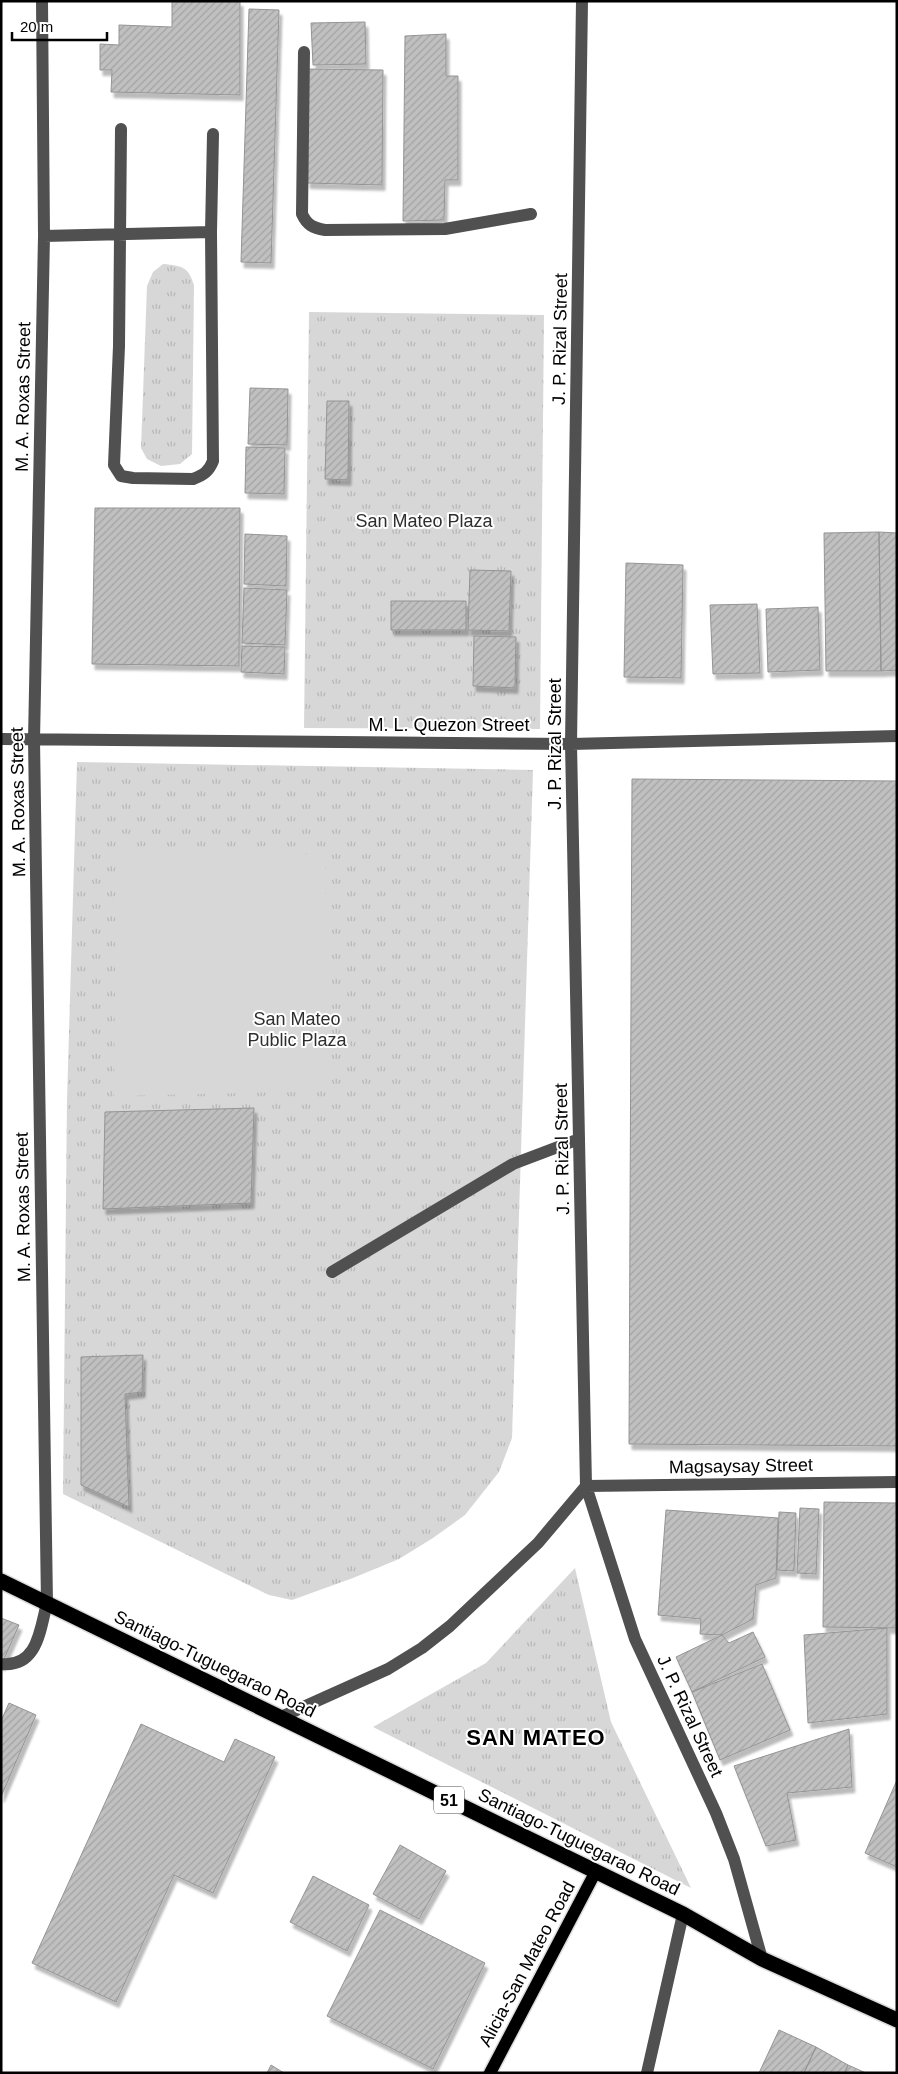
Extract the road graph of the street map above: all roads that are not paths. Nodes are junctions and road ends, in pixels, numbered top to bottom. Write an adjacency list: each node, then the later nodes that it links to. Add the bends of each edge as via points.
1 (42, 1): 9 (street, M. A. Roxas Street)
2 (582, 1): 13 (street, J. P. Rizal Street)
3 (304, 52): 6 (street, via 302,214 314,228 445,229)
4 (121, 129): 8 (street)
5 (213, 134): 7 (street)
6 (531, 214)
7 (211, 232): 8 (street); 8 (street, via 213,461 209,470 194,478 133,478 121,476 114,465)
8 (120, 235): 9 (street)
9 (44, 236): 12 (street, M. A. Roxas Street)
10 (897, 736): 13 (street, M. L. Quezon Street)
11 (1, 739): 12 (street, M. L. Quezon Street)
12 (34, 740): 13 (street, M. L. Quezon Street); 19 (street, M. A. Roxas Street)
13 (571, 744): 14 (street, J. P. Rizal Street)
14 (579, 1140): 15 (street, via 513,1164); 17 (street, J. P. Rizal Street)
15 (332, 1272)
16 (897, 1482): 17 (street, Magsaysay Street)
17 (586, 1486): 21 (street, via 538,1543 422,1648 374,1676); 24 (street, J. P. Rizal Street, via 635,1639 734,1859)
18 (1, 1581): 19 (highway, Santiago-Tuguegarao Road / 51)
19 (47, 1603): 20 (street, M. A. Roxas Street, via 33,1651 24,1660); 21 (highway, Santiago-Tuguegarao Road / 51)
20 (1, 1664)
21 (281, 1718): 22 (highway, Santiago-Tuguegarao Road / 51)
22 (596, 1871): 23 (highway, Santiago-Tuguegarao Road / 51); 26 (main road, Alicia-San Mateo Road)
23 (683, 1914): 24 (highway, Santiago-Tuguegarao Road / 51); 27 (street)
24 (762, 1959): 25 (highway, Santiago-Tuguegarao Road / 51)
25 (897, 2020)
26 (490, 2073)
27 (647, 2073)

